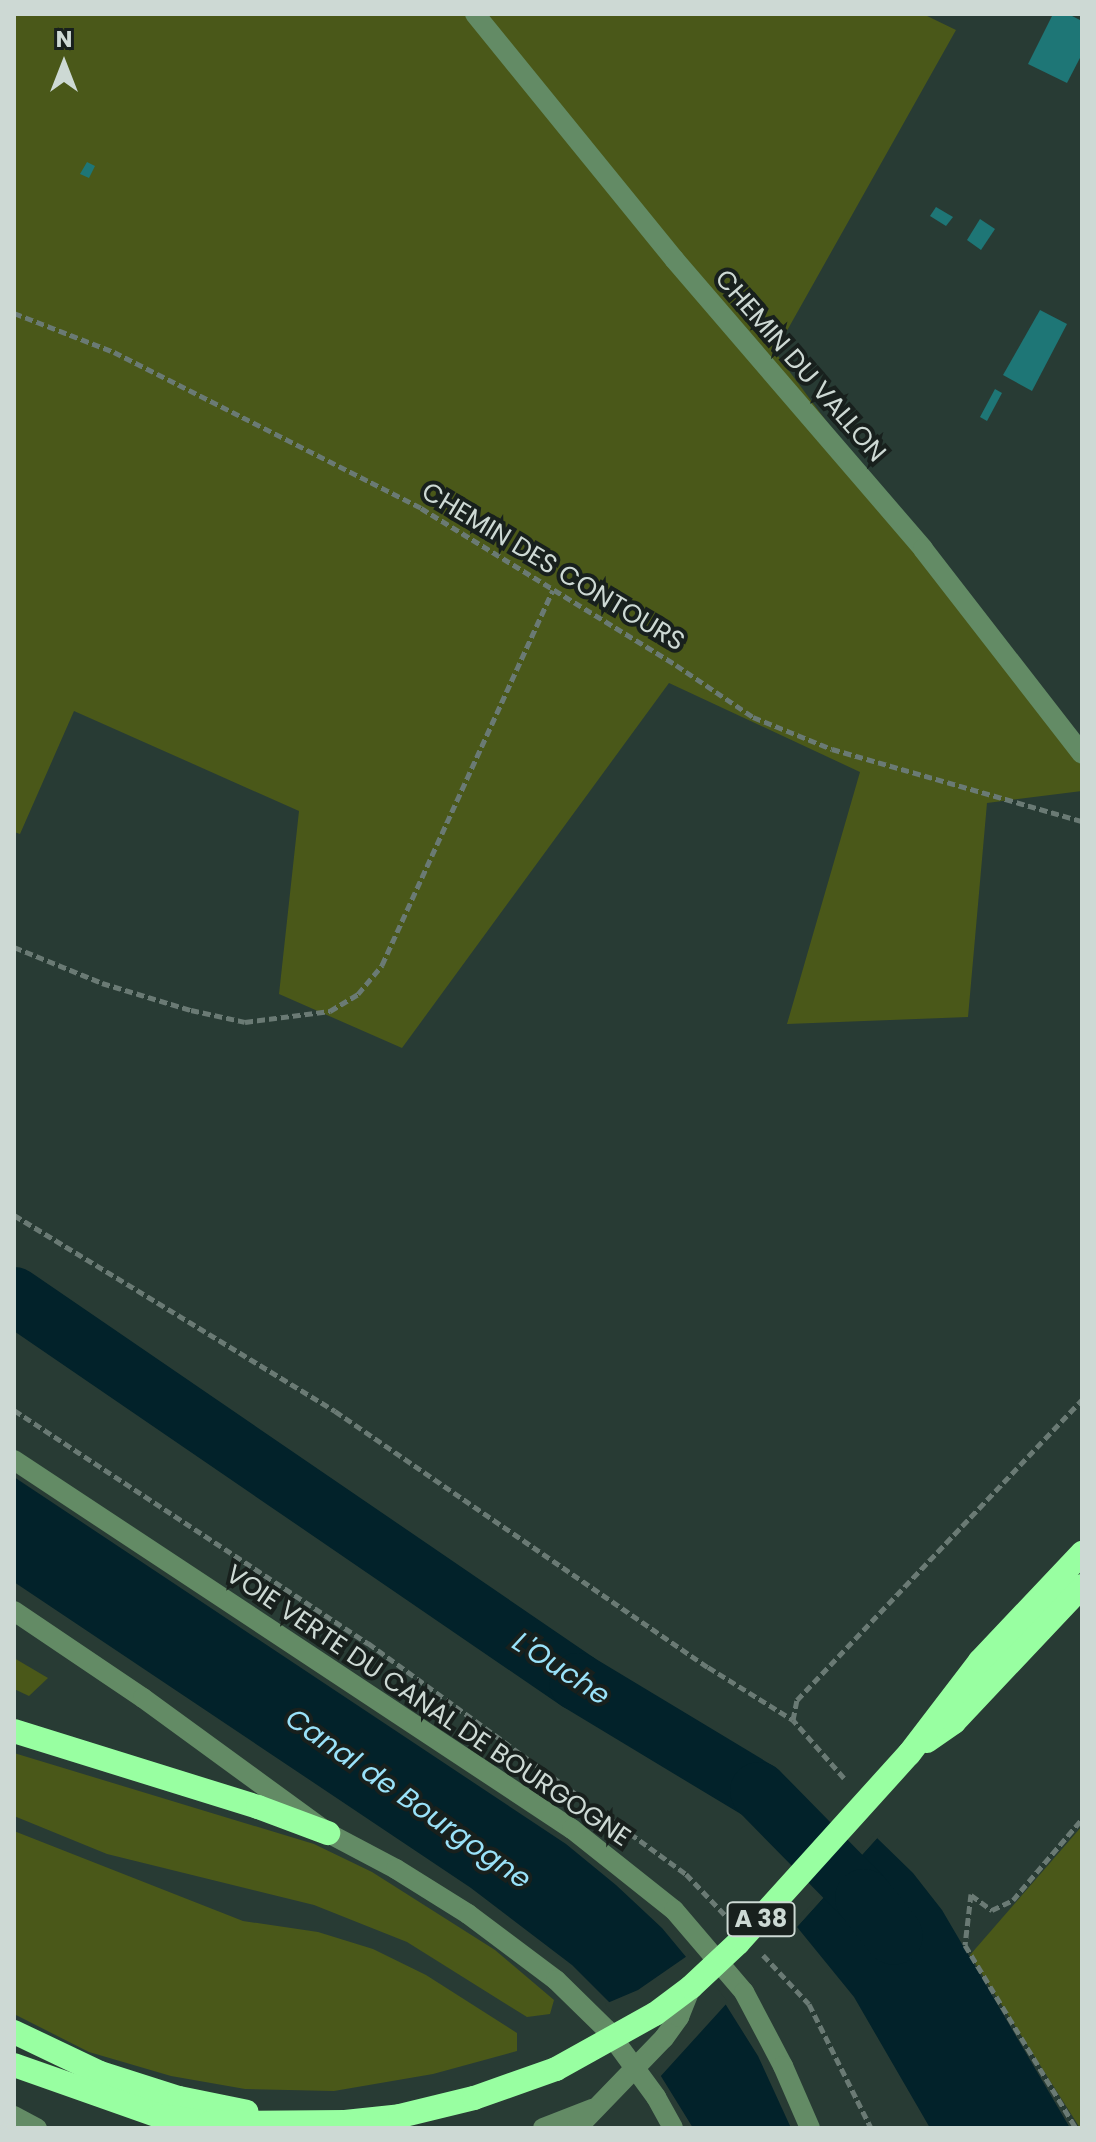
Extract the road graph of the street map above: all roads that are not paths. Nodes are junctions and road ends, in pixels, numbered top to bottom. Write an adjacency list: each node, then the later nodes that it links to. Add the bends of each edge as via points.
1 (475, 14): 2 (street, CHEMIN DU VALLON, via 674,259 923,549)
2 (1082, 754)
3 (14, 1460): 20 (street, VOIE VERTE DU CANAL DE BOURGOGNE, via 572,1829 674,1910 744,1992)
4 (1082, 1553): 8 (highway, A 38, via 980,1661)
5 (1082, 1586): 8 (highway, A 38, via 954,1722)
6 (14, 1611): 9 (street)
7 (14, 1731): 9 (highway)
8 (909, 1754): 10 (highway, A 38, via 749,1932)
9 (328, 1833): 19 (street, via 468,1914 556,1980 607,2030)
10 (691, 1987): 13 (street, via 664,2038); 15 (highway, A 38, via 587,2053 517,2084 436,2109 345,2122)
11 (14, 2032): 15 (highway, A 38, via 139,2086)
12 (14, 2065): 15 (highway, A 38, via 159,2116 209,2123)
13 (599, 2106): 17 (street); 18 (street)
14 (14, 2116): 16 (street)
15 (289, 2121)
16 (37, 2128)
17 (543, 2128)
18 (577, 2128)
19 (673, 2128)
20 (810, 2128)

